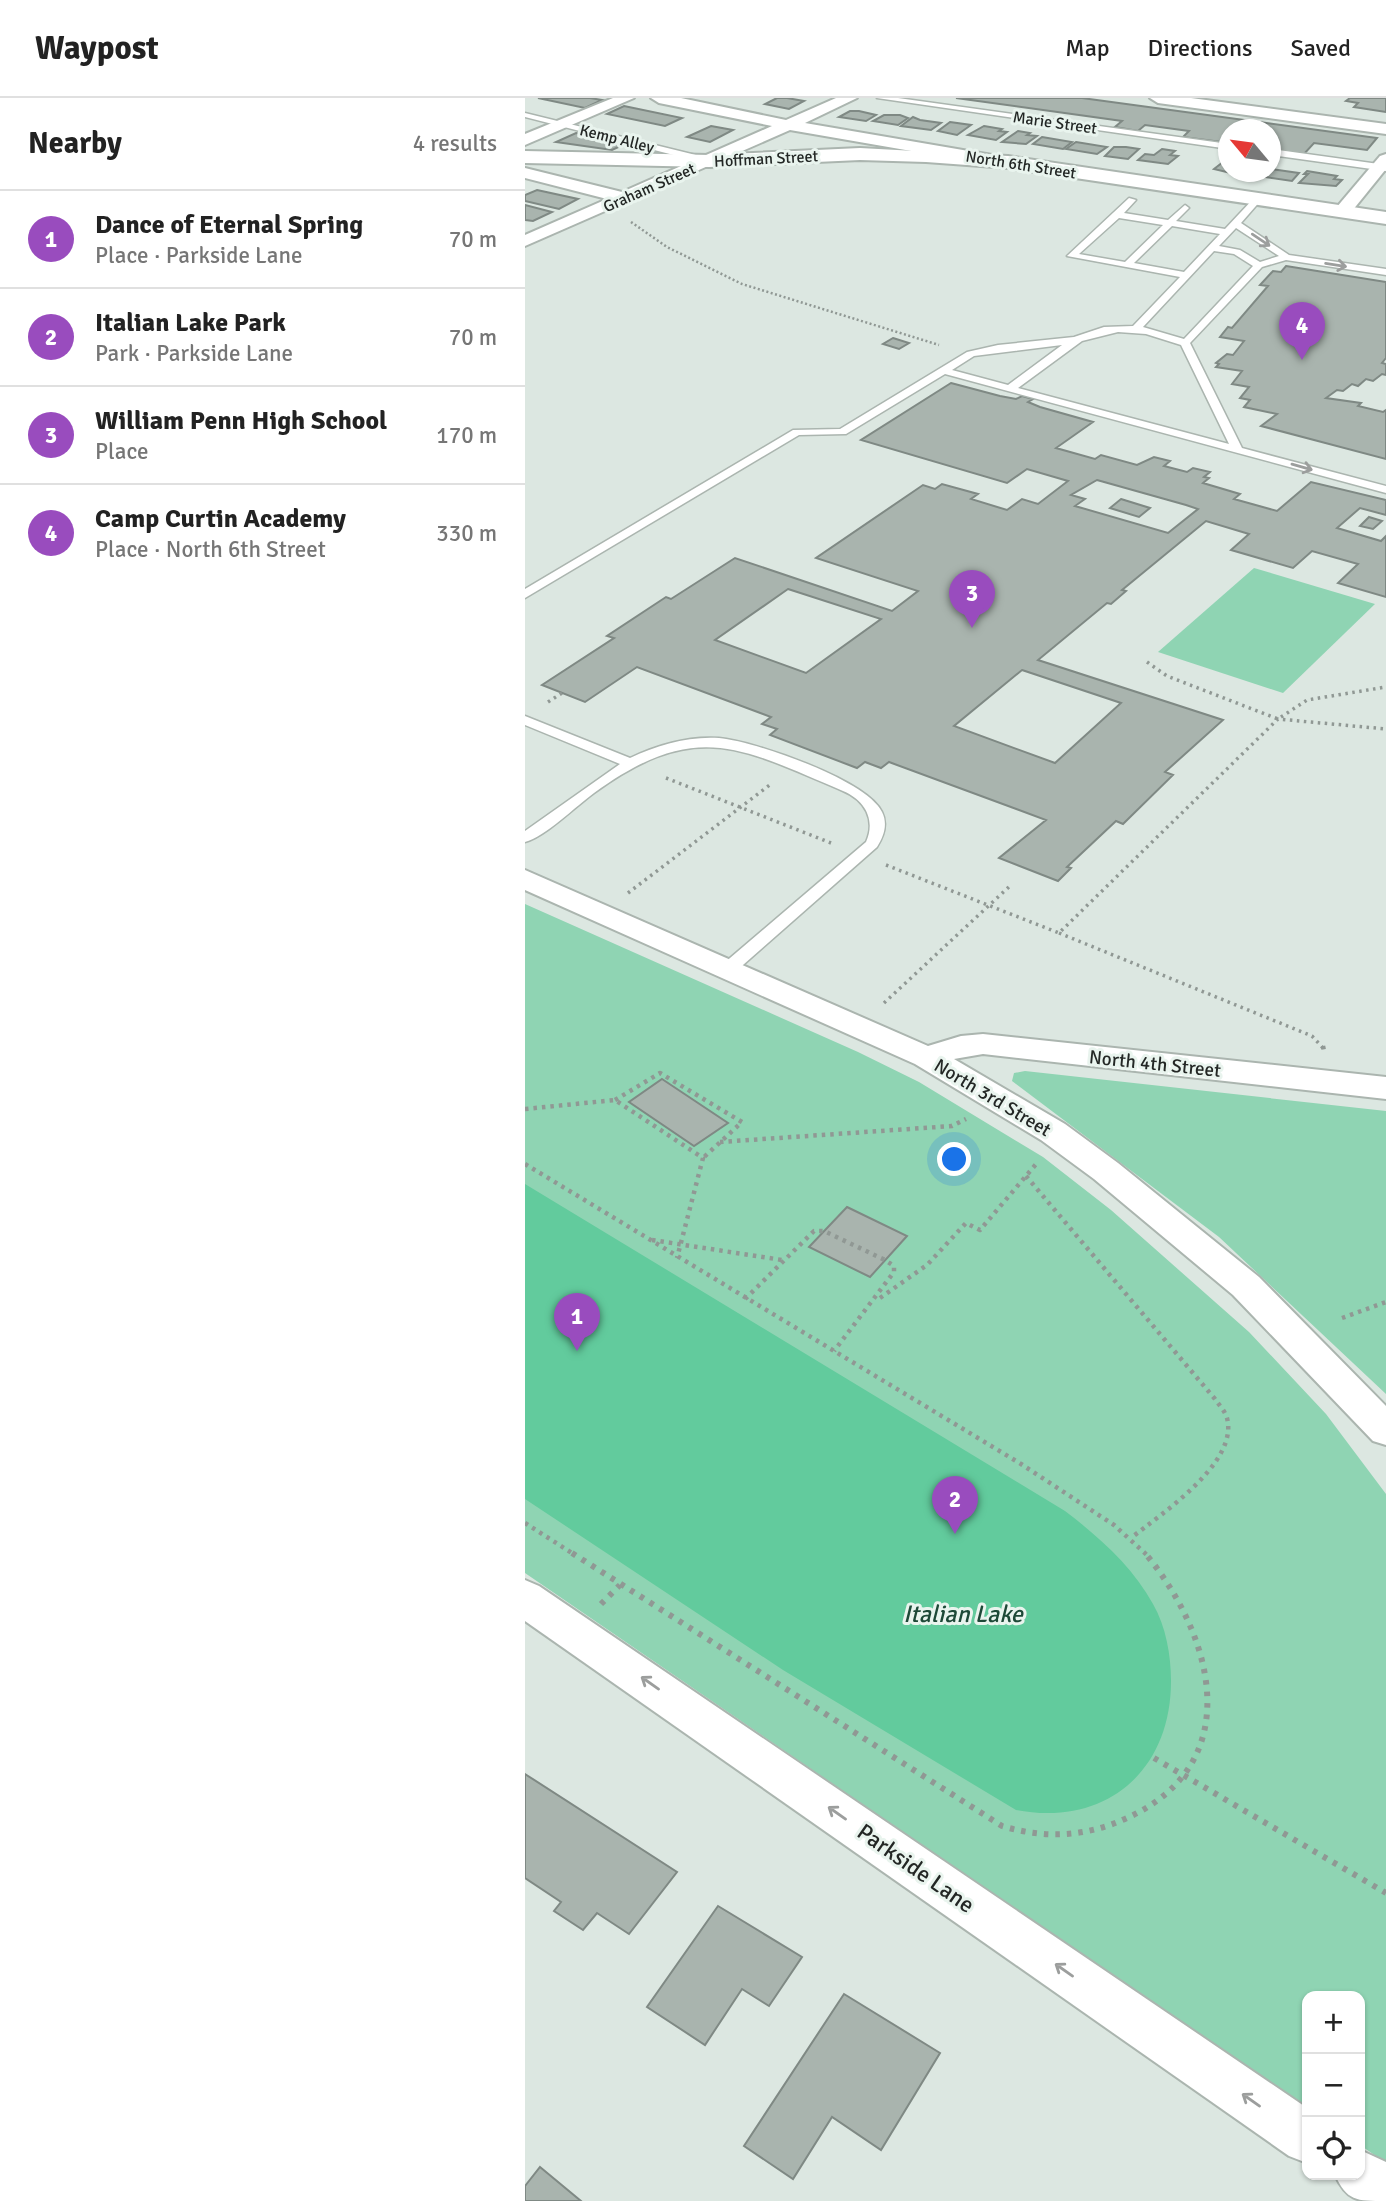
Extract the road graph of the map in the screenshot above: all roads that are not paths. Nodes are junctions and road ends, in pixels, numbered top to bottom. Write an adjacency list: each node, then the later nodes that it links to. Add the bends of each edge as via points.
1 (626, 98): 8 (street)
2 (659, 98): 9 (street, North 6th Street)
3 (849, 98): 9 (street, Graham Street)
4 (881, 98): 12 (lane, Marie Street)
5 (1158, 98): 6 (street)
6 (1164, 98): 10 (street)
7 (525, 115): 8 (lane, Kemp Alley)
8 (563, 124): 11 (street); 15 (lane, Kemp Alley)
9 (788, 125): 15 (street, Graham Street); 16 (street, North 6th Street)
10 (1386, 129)
11 (525, 140)
12 (1218, 144)
13 (1281, 153): 17 (lane)
14 (525, 157): 15 (street, Hoffman Street)
15 (709, 161): 16 (street, Hoffman Street, via 860,154); 19 (street, Graham Street)
16 (1007, 162): 20 (street, North 6th Street)
17 (1384, 165): 23 (street)
18 (525, 173): 19 (street)
19 (625, 198): 30 (street, Graham Street)
20 (1258, 199): 23 (street, North 6th Street); 27 (lane)
21 (1132, 200): 24 (lane)
22 (1185, 208): 26 (lane)
23 (1342, 212): 25 (street, North 6th Street)
24 (1117, 215): 26 (lane); 34 (lane, via 1072,256)
25 (1386, 218)
26 (1170, 223): 29 (lane); 34 (lane)
27 (1235, 223): 29 (lane); 33 (lane, one-way to 33)
28 (525, 229): 30 (street)
29 (1227, 232): 32 (lane)
30 (544, 233): 31 (street, Graham Street)
31 (525, 241)
32 (1212, 248): 35 (lane, via 1237,252); 37 (lane)
33 (1286, 257): 35 (lane); 36 (lane, one-way to 36)
34 (1127, 265): 37 (lane)
35 (1259, 265): 40 (lane)
36 (1386, 272)
37 (1187, 275): 38 (lane)
38 (1135, 330): 39 (lane, via 1106,331); 40 (lane, via 1161,333)
39 (1077, 340): 41 (lane, via 998,348); 42 (lane)
40 (1185, 343): 43 (lane)
41 (941, 370): 42 (lane); 45 (lane, via 842,432 797,432)
42 (1011, 388): 43 (lane)
43 (1237, 449): 44 (lane, one-way to 44)
44 (1386, 490)
45 (525, 594)
46 (525, 720): 47 (lane)
47 (630, 763): 48 (lane); 50 (lane, via 674,745 718,742 853,790 877,813 878,833 862,855)
48 (525, 838)
49 (525, 878): 50 (street, North 3rd Street)
50 (729, 968): 51 (street, North 3rd Street)
51 (926, 1057): 52 (street, North 4th Street, via 983,1044); 53 (street, North 3rd Street, via 999,1099 1106,1171 1245,1286)
52 (1386, 1087)
53 (1386, 1430)
54 (525, 1598): 55 (street, Parkside Lane, one-way to 54)
55 (1302, 2135)
56 (1365, 2178): 57 (street)
57 (1386, 2193)

